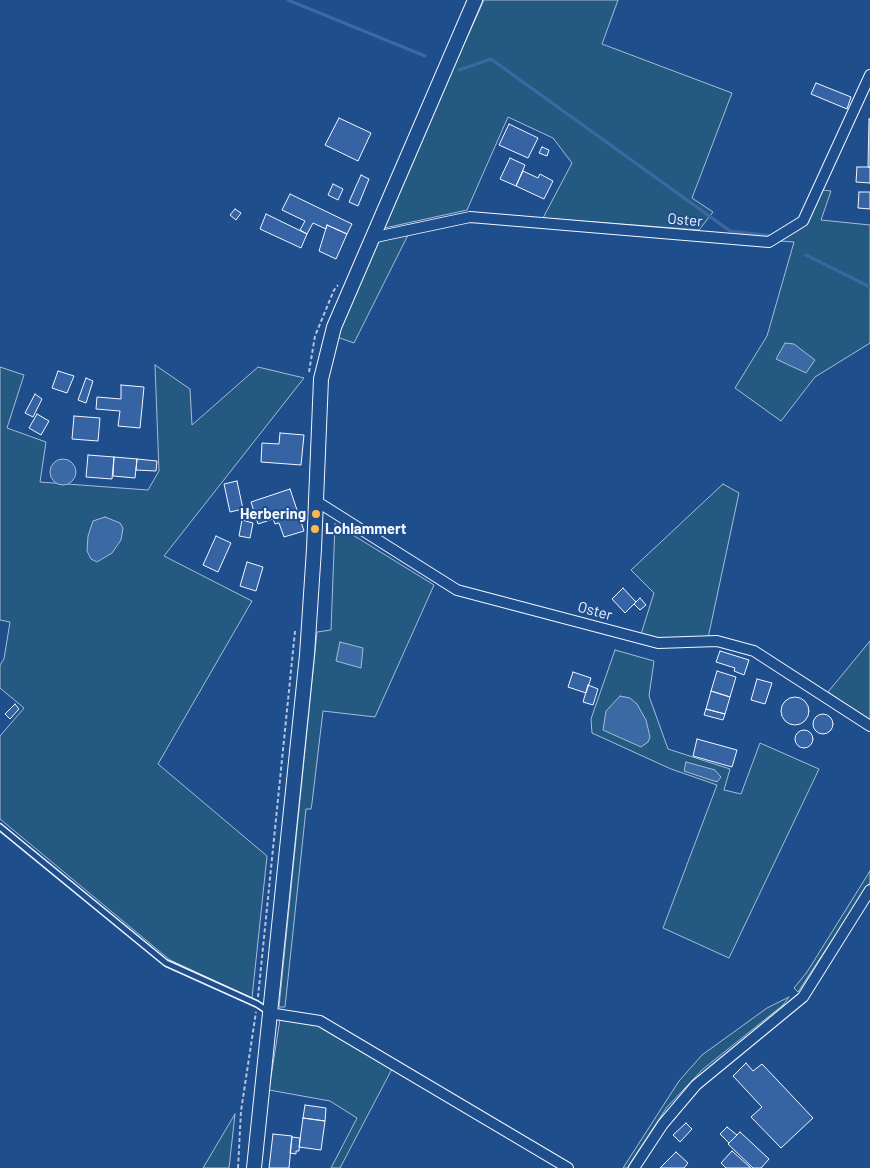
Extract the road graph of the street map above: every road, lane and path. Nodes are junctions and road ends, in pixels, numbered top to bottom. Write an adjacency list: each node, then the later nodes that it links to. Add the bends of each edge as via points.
1 (475, 0): 3 (main road)
2 (870, 75): 3 (street, Oster, via 803,221 770,242 470,217)
3 (371, 238): 4 (main road, via 334,327 321,379)
4 (316, 501): 5 (street, Oster, via 457,590 658,643 717,641 754,651); 8 (main road, via 306,664)
5 (870, 726)
6 (0, 827): 8 (lane, via 166,963 257,1004)
7 (870, 890): 11 (street, via 803,997 696,1085 663,1124)
8 (269, 1013): 9 (main road); 10 (street, via 320,1021)
9 (254, 1168)
10 (568, 1168)
11 (634, 1168)

